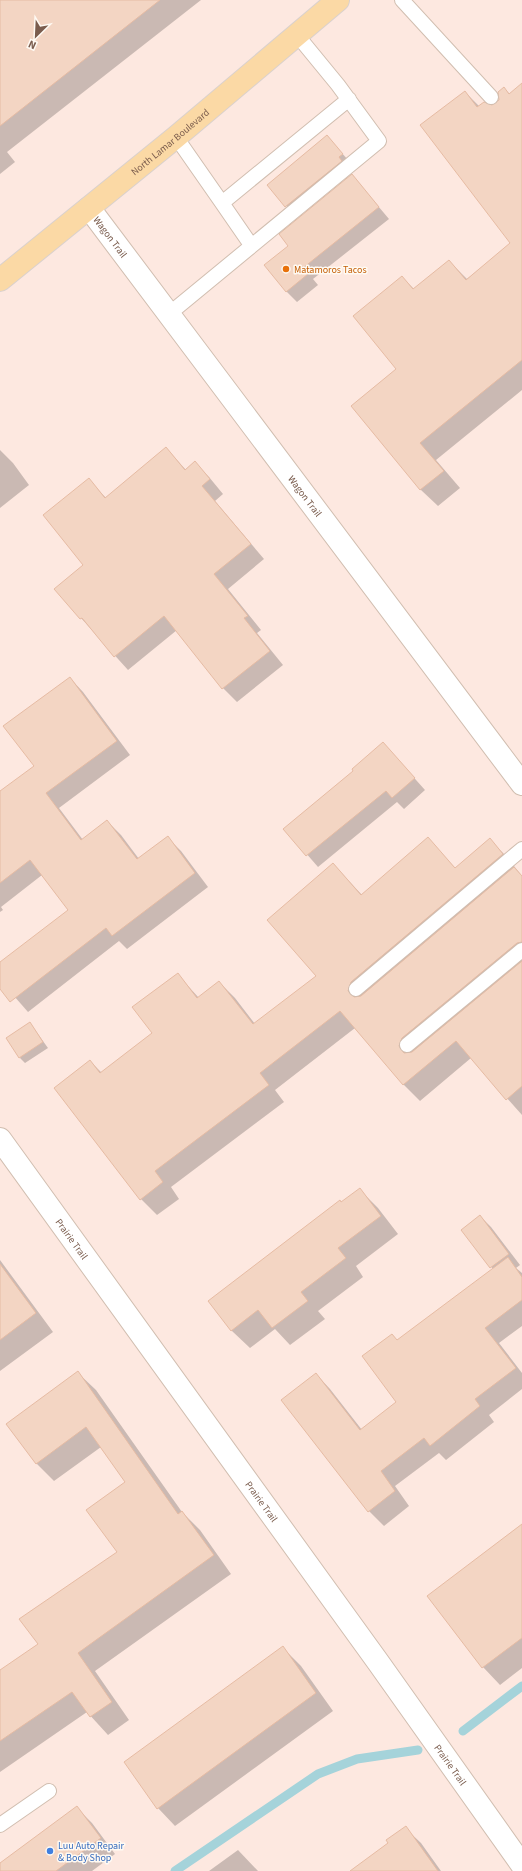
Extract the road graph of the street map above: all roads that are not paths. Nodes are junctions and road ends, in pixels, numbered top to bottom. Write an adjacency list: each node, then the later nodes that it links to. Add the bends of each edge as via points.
1 (338, 0): 3 (main road, North Lamar Boulevard)
2 (402, 0): 4 (lane)
3 (297, 34): 5 (lane); 6 (main road, North Lamar Boulevard)
4 (491, 97)
5 (349, 99): 7 (lane); 9 (lane, via 379,141)
6 (176, 137): 7 (lane); 8 (main road, North Lamar Boulevard)
7 (222, 202): 9 (lane)
8 (89, 208): 10 (main road, North Lamar Boulevard); 11 (street, Wagon Trail)
9 (252, 246): 11 (lane)
10 (0, 280)
11 (169, 314): 12 (street, Wagon Trail)
12 (522, 784)
13 (522, 849): 15 (lane)
14 (522, 950): 16 (lane)
15 (356, 989)
16 (407, 1045)
17 (0, 1139): 20 (street, Prairie Trail)
18 (49, 1791): 19 (lane)
19 (0, 1824)
20 (522, 1865)

